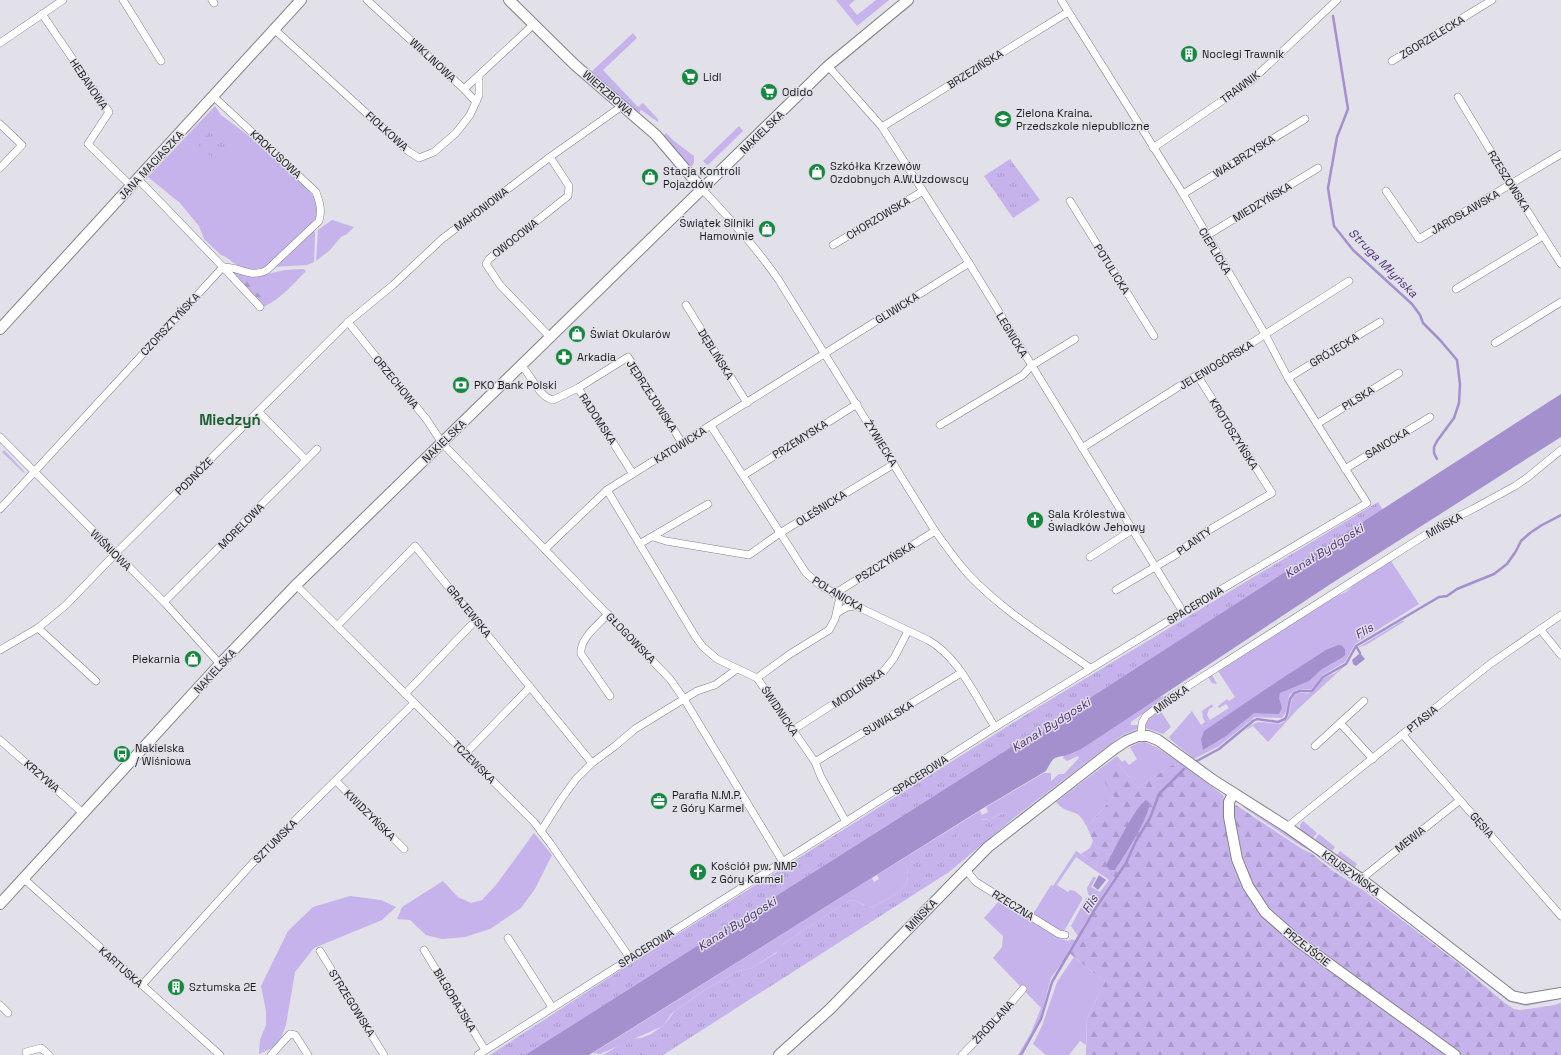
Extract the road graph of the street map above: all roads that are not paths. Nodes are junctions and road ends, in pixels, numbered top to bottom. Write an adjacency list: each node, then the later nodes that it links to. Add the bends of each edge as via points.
1 (63, 0): 11 (street)
2 (123, 0): 15 (street)
3 (301, 0): 13 (street, JANA MACIASZKA)
4 (368, 0): 19 (street, WIKLINOWA)
5 (509, 0): 12 (street, WIERZBOWA)
6 (908, 0): 17 (street, NAKIELSKA)
7 (1061, 0): 10 (street, CIEPLICKA)
8 (1492, 0): 16 (street, ZGORZELECKA)
9 (1335, 1): 27 (street, TRAWNIK, via 1251,81)
10 (1068, 12): 26 (street, BRZEZIŃSKA); 27 (street, CIEPLICKA)
11 (42, 14): 14 (street); 32 (street, HEBANOWA, via 109,112 88,144)
12 (533, 25): 18 (street, WIKLINOWA); 23 (street, WIERZBOWA)
13 (274, 29): 20 (street, JANA MACIASZKA); 22 (street, FIOŁKOWA, via 408,151 419,158 434,152 456,133 470,115)
14 (0, 43)
15 (160, 61)
16 (1392, 61)
17 (828, 66): 26 (street, LEGNICKA); 34 (street, NAKIELSKA)
18 (479, 76): 19 (street, WIKLINOWA); 22 (street, FIOŁKOWA, via 479,95)
19 (464, 89): 22 (street)
20 (213, 96): 32 (street, JANA MACIASZKA); 44 (street, KROKUSOWA, via 316,192 322,212 319,221 267,270 252,274 234,267)
21 (1458, 97): 33 (street, RZESZOWSKA)
22 (476, 102)
23 (622, 106): 29 (street, MAHONIOWA); 34 (street, WIERZBOWA, via 656,135)
24 (1305, 119): 37 (street, WAŁBRZYSKA)
25 (0, 124): 30 (street, via 22,145)
26 (882, 127): 35 (street, LEGNICKA)
27 (1153, 148): 37 (street, CIEPLICKA)
28 (1561, 154): 33 (street, JAROSŁAWSKA)
29 (550, 157): 50 (street, MAHONIOWA, via 442,239 394,285); 55 (street, OWOCOWA, via 569,186 568,196 486,264 500,285)
30 (0, 168)
31 (1318, 168): 39 (street, MIEDZYŃSKA)
32 (135, 182): 44 (street); 52 (street, JANA MACIASZKA)
33 (1511, 185): 36 (street, JAROSŁAWSKA, via 1419,239); 40 (street, RZESZOWSKA)
34 (702, 189): 55 (street, NAKIELSKA); 58 (street, ŻYWIECKA, via 764,258)
35 (923, 191): 41 (street, CHORZOWSKA); 42 (street, LEGNICKA)
36 (1386, 191)
37 (1183, 194): 39 (street, CIEPLICKA)
38 (1070, 201): 54 (street, POTULICKA)
39 (1206, 236): 53 (street, CIEPLICKA)
40 (1544, 236): 43 (street, RZESZOWSKA); 46 (street)
41 (833, 245)
42 (969, 263): 58 (street, GLIWICKA); 60 (street, LEGNICKA)
43 (1561, 264)
44 (223, 267): 49 (street); 82 (street, CZORSZTYŃSKA)
45 (1349, 281): 53 (street, JELENIOGÓRSKA)
46 (1456, 289)
47 (1561, 302): 57 (street)
48 (686, 305): 65 (street, DĘBLIŃSKA)
49 (260, 307)
50 (348, 322): 67 (street, PODNÓŻE); 73 (street, ORZECHOWA, via 427,420)
51 (1380, 322): 63 (street, GRÓJECKA)
52 (0, 329)
53 (1265, 334): 62 (street, JELENIOGÓRSKA); 63 (street, CIEPLICKA)
54 (1154, 336)
55 (550, 337): 59 (street, NAKIELSKA)
56 (1075, 339): 60 (street)
57 (1495, 343)
58 (825, 353): 65 (street, KATOWICKA); 66 (street, ŻYWIECKA)
59 (521, 365): 64 (street, RADOMSKA, via 548,399 557,399); 73 (street, NAKIELSKA)
60 (1031, 366): 70 (street, via 1023,375); 76 (street, LEGNICKA)
61 (1399, 373): 69 (street, PILSKA)
62 (1197, 375): 76 (street, JELENIOGÓRSKA); 86 (street, KROTOSZYŃSKA)
63 (1288, 378): 69 (street, CIEPLICKA)
64 (578, 388): 74 (street, JĘDRZEJOWSKA, via 628,357); 83 (street, RADOMSKA)
65 (747, 403): 71 (street, KATOWICKA)
66 (857, 404): 80 (street, ŻYWIECKA); 84 (street, PRZEMYSKA)
67 (259, 412): 79 (street); 96 (street, PODNÓŻE)
68 (1430, 417): 81 (street, SANOCKA)
69 (1317, 424): 81 (street, CIEPLICKA)
70 (940, 425)
71 (711, 426): 74 (street, KATOWICKA); 84 (street, POLANICKA)
72 (3, 440): 75 (street); 82 (street, WIŚNIOWA)
73 (442, 443): 95 (street, GŁOGOWSKA); 99 (street, NAKIELSKA)
74 (682, 443): 83 (street, KATOWICKA)
75 (0, 448)
76 (1082, 448): 90 (street, LEGNICKA)
77 (318, 449): 79 (street, MORELOWA)
78 (1561, 450): 130 (street, MIŃSKA, via 1528,477 1444,523 1174,695 1145,717)
79 (306, 460): 102 (street, MORELOWA)
80 (894, 464): 91 (street, ŻYWIECKA); 92 (street, OLEŚNICKA)
81 (1345, 469): 87 (street, CIEPLICKA)
82 (34, 472): 89 (street, CZORSZTYŃSKA); 96 (street, WIŚNIOWA)
83 (633, 474): 85 (street, KATOWICKA)
84 (744, 475): 92 (street, POLANICKA)
85 (608, 490): 94 (street, ŚWIDNICKA); 95 (street, KATOWICKA)
86 (1272, 493): 98 (street, PLANTY, via 1199,536 1190,545)
87 (1366, 503): 104 (street, SPACEROWA)
88 (708, 504): 93 (street)
89 (0, 510)
90 (1132, 530): 97 (street); 98 (street, LEGNICKA)
91 (935, 531): 101 (street, PSZCZYŃSKA); 116 (street, ŻYWIECKA, via 965,570 995,600)
92 (780, 533): 93 (street, OLEŚNICKA, via 749,555); 101 (street, POLANICKA, via 806,573)
93 (653, 537): 94 (street)
94 (640, 543): 117 (street, ŚWIDNICKA, via 677,608 703,647 717,659)
95 (545, 550): 106 (street, GŁOGOWSKA)
96 (115, 554): 102 (street, WIŚNIOWA); 110 (street, PODNÓŻE, via 66,605)
97 (1090, 557)
98 (1155, 567): 100 (street, PLANTY); 104 (street, LEGNICKA)
99 (296, 585): 109 (street, TCZEWSKA); 115 (street, NAKIELSKA)
100 (1116, 590)
101 (837, 595): 103 (street, POLANICKA); 105 (street)
102 (164, 602): 115 (street, WIŚNIOWA)
103 (856, 606): 105 (street, via 847,607); 112 (street, POLANICKA)
104 (1183, 612): 116 (street, SPACEROWA)
105 (837, 613): 119 (street, via 823,634)
106 (608, 614): 123 (street, via 587,637 581,654); 124 (street, GŁOGOWSKA, via 665,673)
107 (1561, 614): 111 (street, PTASIA)
108 (476, 620): 109 (street, GRAJEWSKA, via 415,546); 121 (street, GRAJEWSKA); 122 (street)
109 (337, 626): 122 (street, TCZEWSKA)
110 (38, 628): 113 (street, PODNÓŻE); 120 (street)
111 (1540, 629): 114 (street); 131 (street, PTASIA, via 1490,664)
112 (908, 631): 118 (street, POLANICKA, via 939,646 953,660); 129 (street, MODLIŃSKA, via 894,658 883,672)
113 (0, 650)
114 (1561, 654)
115 (220, 664): 141 (street, NAKIELSKA)
116 (1090, 668): 128 (street, SPACEROWA)
117 (737, 669): 119 (street, ŚWIDNICKA); 124 (street, via 715,685)
118 (961, 673): 128 (street, POLANICKA); 136 (street, SUWALSKA)
119 (757, 678): 129 (street, ŚWIDNICKA)
120 (96, 681)
121 (530, 687): 134 (street); 137 (street, GRAJEWSKA)
122 (405, 694): 126 (street, TCZEWSKA)
123 (610, 696)
124 (684, 699): 137 (street, via 634,729); 146 (street, GŁOGOWSKA)
125 (1364, 701): 127 (street)
126 (414, 703): 134 (street, TCZEWSKA); 138 (street, SZTUMSKA)
127 (1340, 723): 133 (street); 135 (street)
128 (994, 727): 142 (street, SPACEROWA)
129 (793, 730): 136 (street, ŚWIDNICKA)
130 (1141, 735): 139 (street, KRUSZYŃSKA, via 1158,740); 147 (street, MIŃSKA, via 1126,741 1108,754 996,840)
131 (1402, 735): 135 (street, PTASIA); 140 (street, GĘSIA)
132 (0, 740): 141 (street, KRZYWA)
133 (1315, 746)
134 (466, 754): 144 (street, TCZEWSKA)
135 (1373, 759): 143 (street, PTASIA)
136 (815, 762): 142 (street, ŚWIDNICKA)
137 (592, 763): 144 (street, via 562,798)
138 (336, 781): 145 (street, KWIDZYŃSKA); 157 (street, SZTUMSKA, via 260,855)
139 (1233, 794): 143 (street, KRUSZYŃSKA); 173 (street, PRZEJŚCIE, via 1229,802 1229,817 1237,859 1248,886 1265,912 1310,950)
140 (1460, 800): 149 (street, MEWIA); 151 (street, GĘSIA)
141 (83, 813): 148 (street, NAKIELSKA)
142 (846, 822): 146 (street, SPACEROWA)
143 (1287, 827): 149 (street, KRUSZYŃSKA)
144 (542, 831): 156 (street, TCZEWSKA)
145 (404, 849)
146 (783, 862): 156 (street, SPACEROWA)
147 (966, 869): 152 (street, RZECZNA, via 976,882 1030,917); 171 (street, MIŃSKA, via 829,1009)
148 (23, 878): 150 (street, NAKIELSKA); 157 (street, KARTUSKA)
149 (1361, 879): 159 (street, KRUSZYŃSKA, via 1512,996 1525,999)
150 (0, 904)
151 (1561, 916)
152 (1065, 935)
153 (508, 938): 161 (street)
154 (424, 950): 163 (street, BIŁGORAJSKA)
155 (320, 951): 169 (street, STRZEGOWSKA)
156 (630, 958): 161 (street, SPACEROWA)
157 (142, 985): 166 (street, KARTUSKA)
158 (1023, 989): 172 (street, ŹRÓDLANA)
159 (1561, 992)
160 (0, 1005): 162 (street)
161 (552, 1008): 163 (street, SPACEROWA)
162 (8, 1013)
163 (485, 1050): 170 (street, SPACEROWA)
164 (26, 1052): 165 (street, via 42,1048)
165 (49, 1055)
166 (220, 1055)
167 (271, 1055): 168 (street, via 290,1034 295,1035)
168 (308, 1055)
169 (384, 1055)
170 (478, 1055)
171 (779, 1055)
172 (962, 1055)
173 (1455, 1055)

